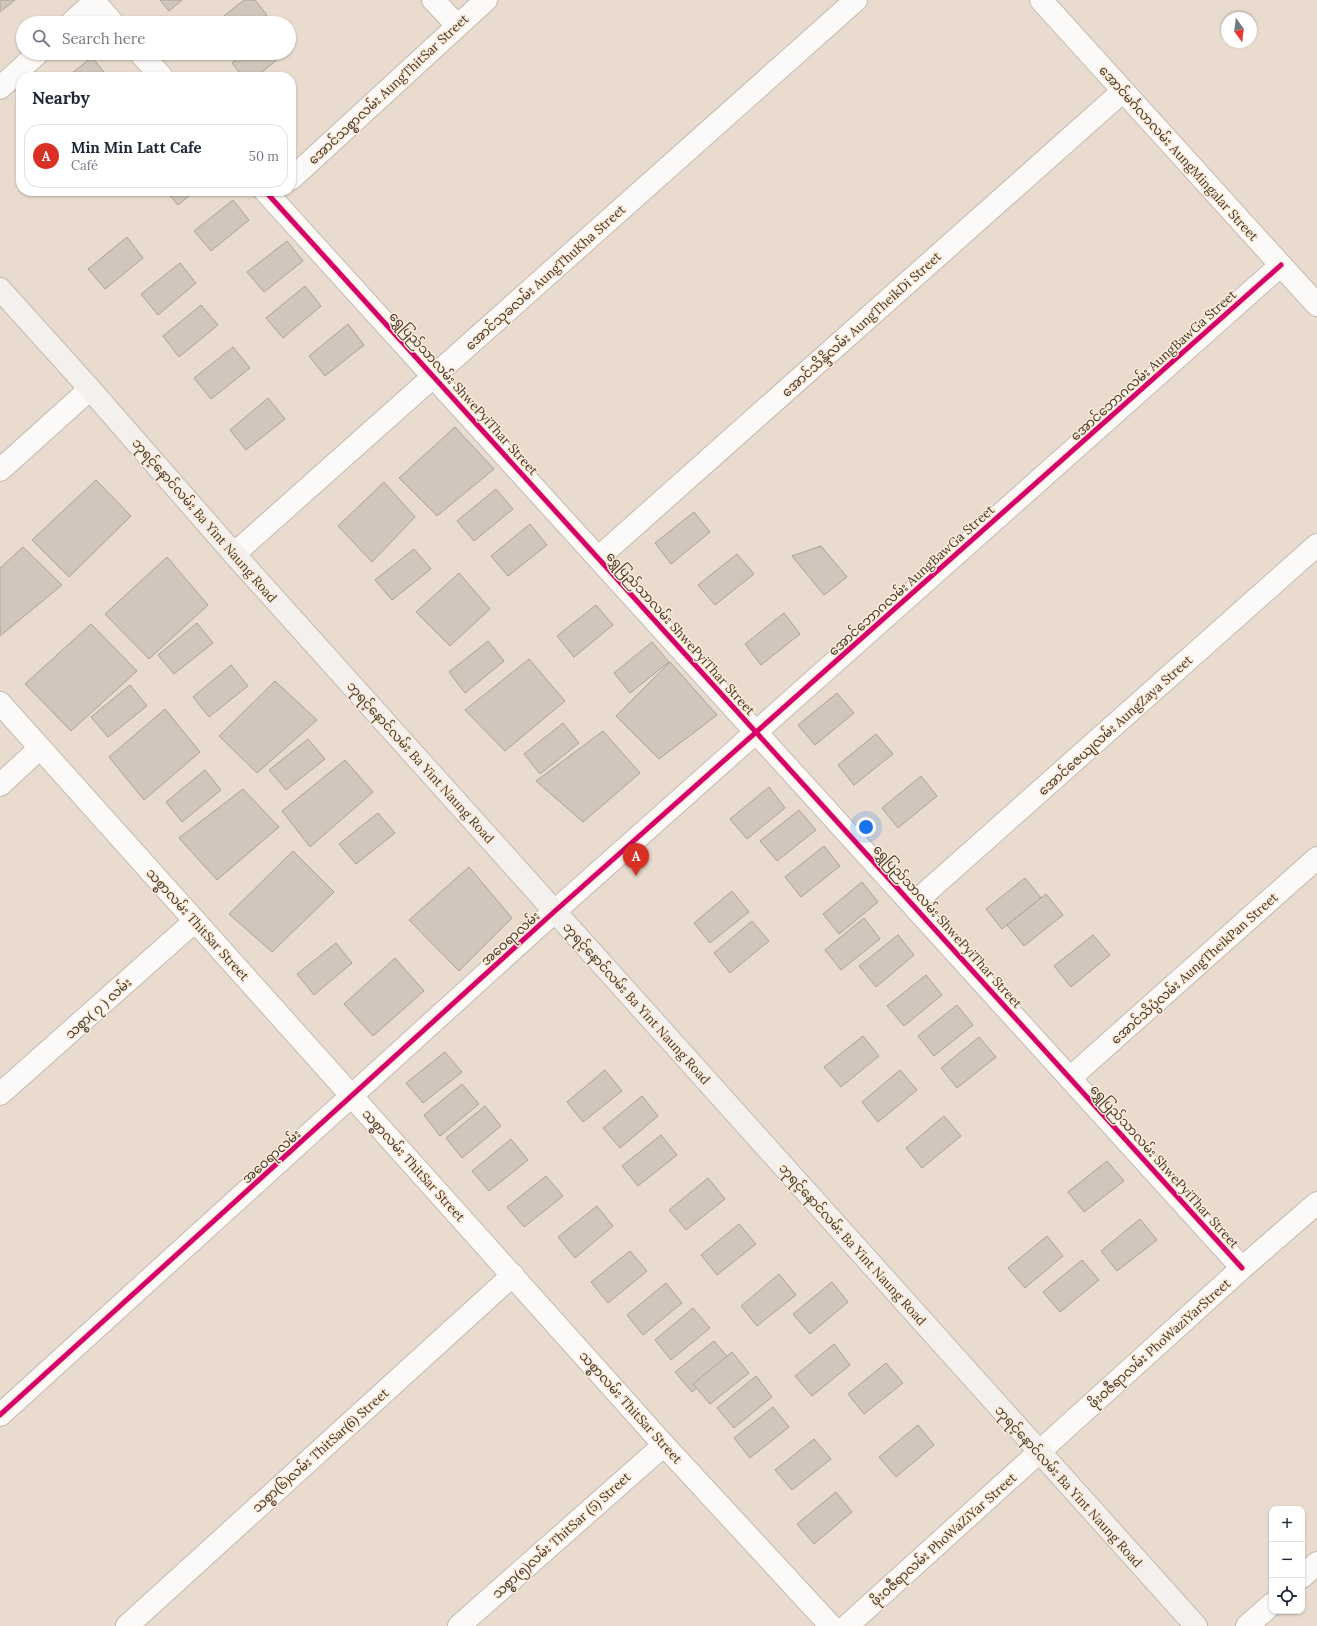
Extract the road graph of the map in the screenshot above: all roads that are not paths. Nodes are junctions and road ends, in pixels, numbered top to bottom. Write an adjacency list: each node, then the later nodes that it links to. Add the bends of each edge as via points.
1 (433, 0): 8 (street)
2 (486, 0): 8 (street, အောင်သစ္စာလမ်း AungThitSar Street)
3 (856, 0): 21 (street, အောင်သုခလမ်း AungThuKha Street)
4 (1041, 0): 15 (street, အောင်မင်္ဂလာလမ်း AungMingalar Street)
5 (93, 1): 6 (street); 7 (street)
6 (78, 16)
7 (107, 16)
8 (458, 26): 16 (street, အောင်သစ္စာလမ်း AungThitSar Street)
9 (30, 60): 11 (street)
10 (146, 60): 12 (street)
11 (17, 72)
12 (157, 72)
13 (16, 73): 14 (street)
14 (0, 88)
15 (1123, 91): 18 (street, အောင်မင်္ဂလာလမ်း AungMingalar Street); 26 (street, အောင်သိန္ဒိလမ်း AungTheikDi Street)
16 (296, 174)
17 (274, 196): 21 (street, ရွှေပြည်သာလမ်း ShwePyiThar Street)
18 (1281, 265): 20 (street, အောင်မင်္ဂလာလမ်း AungMingalar Street); 28 (street, အောင်ဘောဂလမ်း AungBawGa Street)
19 (0, 289): 22 (main road, ဘုရင့်နောင်လမ်း Ba Yint Naung Road)
20 (1317, 305)
21 (434, 376): 25 (street, အောင်သုခလမ်း AungThuKha Street); 26 (street, ရွှေပြည်သာလမ်း ShwePyiThar Street)
22 (90, 388): 23 (street); 25 (main road, ဘုရင့်နောင်လမ်း Ba Yint Naung Road)
23 (0, 470)
24 (1317, 545): 32 (street, အောင်ဇေယျလမ်း AungZaya Street)
25 (234, 554): 33 (main road, ဘုရင့်နောင်လမ်း Ba Yint Naung Road)
26 (598, 558): 28 (street, ရွှေပြည်သာလမ်း ShwePyiThar Street)
27 (0, 703): 29 (street, သစ္စာလမ်း ThitSar Street)
28 (756, 732): 32 (street, ရွှေပြည်သာလမ်း ShwePyiThar Street); 33 (street, အောင်ဘောဂလမ်း AungBawGa Street)
29 (40, 748): 30 (street); 34 (street, သစ္စာလမ်း ThitSar Street)
30 (0, 785)
31 (1317, 858): 35 (street, အောင်သိပ္ပံလမ်း AungTheikPan Street)
32 (913, 904): 35 (street, ရွှေပြည်သာလမ်း ShwePyiThar Street)
33 (555, 912): 37 (street, အဝေရာလမ်း); 43 (main road, ဘုရင့်နောင်လမ်း Ba Yint Naung Road)
34 (195, 920): 36 (street, သစ္စာ( ၇ ) လမ်း); 37 (street, သစ္စာလမ်း ThitSar Street)
35 (1070, 1078): 39 (street, ရွှေပြည်သာလမ်း ShwePyiThar Street)
36 (0, 1094)
37 (353, 1096): 40 (street, သစ္စာလမ်း ThitSar Street); 41 (street, အဝေရာလမ်း)
38 (1317, 1203): 39 (street, ဖိုးဝဇီရာလမ်း PhoWaziYarStreet)
39 (1242, 1268): 43 (street, ဖိုးဝဇီရာလမ်း PhoWaziYarStreet)
40 (513, 1275): 42 (street, သစ္စာလမ်း ThitSar Street); 47 (street, သစ္စာ(၆)လမ်း ThitSar(6) Street)
41 (0, 1415)
42 (664, 1445): 48 (street, သစ္စာ(၅)လမ်း ThitSar (5) Street); 49 (street, သစ္စာလမ်း ThitSar Street)
43 (1039, 1452): 50 (street, ဖိုးဝဇီရာလမ်း PhoWaZiYar Street); 51 (main road, ဘုရင့်နောင်လမ်း Ba Yint Naung Road)
44 (1317, 1563): 45 (street)
45 (1305, 1574)
46 (1269, 1607): 52 (street)
47 (127, 1626)
48 (459, 1626)
49 (831, 1626)
50 (847, 1626)
51 (1196, 1626)
52 (1247, 1626)

